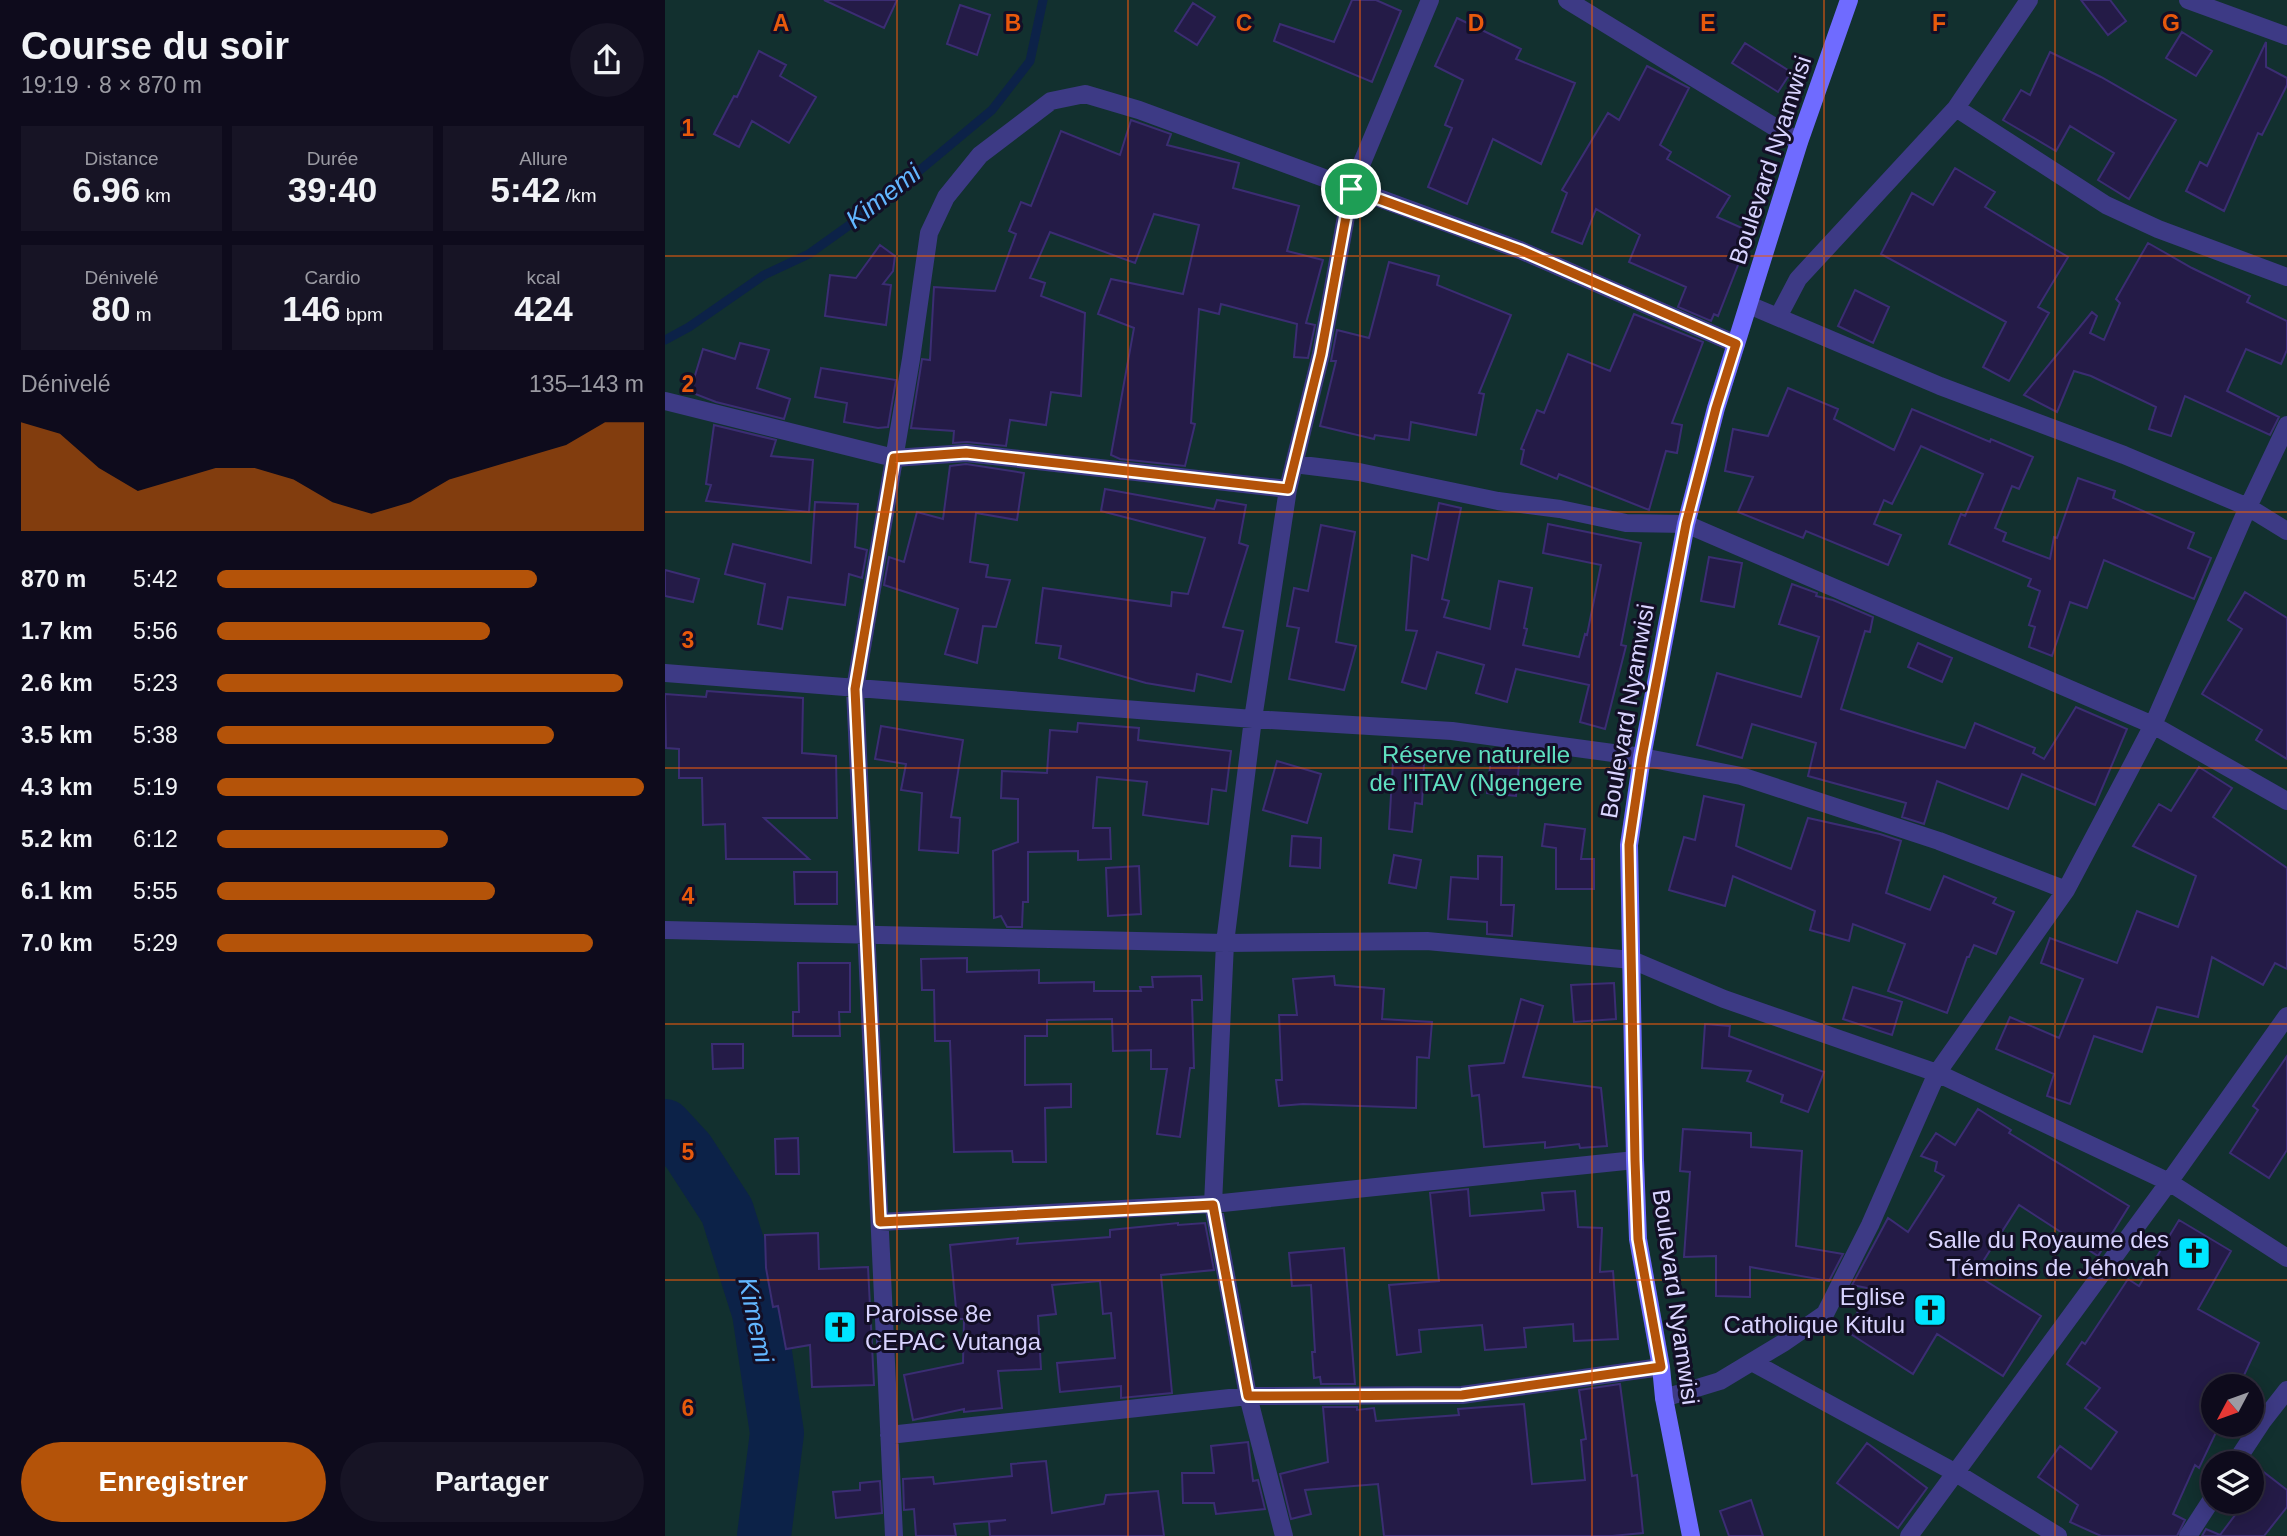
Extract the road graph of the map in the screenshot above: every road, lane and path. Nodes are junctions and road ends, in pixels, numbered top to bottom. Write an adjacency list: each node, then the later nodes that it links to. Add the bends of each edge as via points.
1 (1430, 0): 9 (street)
2 (1567, 0): 8 (street)
3 (1849, 0): 8 (main road, Boulevard Nyamwisi)
4 (2029, 0): 7 (street)
5 (2187, 0): 6 (street)
6 (2287, 36)
7 (1956, 108): 10 (street, via 2106,205); 12 (street, via 1798,279)
8 (1800, 142): 11 (main road, Boulevard Nyamwisi)
9 (1351, 189): 13 (street, via 1520,250); 16 (street, via 1085,94 1051,101 980,155 946,197 929,233); 17 (street, via 1321,354)
10 (2287, 277)
11 (1749, 305): 12 (street); 13 (main road, Boulevard Nyamwisi)
12 (1778, 317): 19 (street)
13 (1736, 344): 20 (main road, Boulevard Nyamwisi)
14 (665, 401): 16 (street)
15 (2287, 425): 19 (street)
16 (894, 458): 18 (street, via 966,453); 23 (street)
17 (1294, 464): 18 (street); 20 (street, via 1626,523)
18 (1288, 489): 24 (street)
19 (2248, 507): 21 (street); 25 (street)
20 (1686, 524): 25 (street); 26 (main road, Boulevard Nyamwisi)
21 (2287, 531)
22 (665, 673): 23 (street)
23 (855, 689): 24 (street); 30 (street)
24 (1253, 719): 26 (street, via 1453,731); 31 (street)
25 (2153, 725): 27 (street); 28 (street)
26 (1642, 757): 28 (street, via 1741,776 1939,841); 32 (main road, Boulevard Nyamwisi, via 1629,845)
27 (2287, 801)
28 (2066, 890): 34 (street)
29 (665, 930): 30 (street)
30 (866, 936): 31 (street); 38 (street)
31 (1225, 943): 32 (street, via 1426,941); 37 (street)
32 (1632, 960): 34 (street, via 1724,999); 35 (main road, Boulevard Nyamwisi)
33 (2287, 1016): 36 (street)
34 (1937, 1073): 36 (street); 40 (street, via 1825,1314)
35 (1635, 1160): 37 (street); 41 (main road, Boulevard Nyamwisi, via 1638,1239)
36 (2169, 1182): 39 (street); 47 (street)
37 (1213, 1205): 38 (street); 43 (street)
38 (880, 1222): 45 (street)
39 (2287, 1258)
40 (1752, 1362): 44 (street, via 1720,1381); 47 (street)
41 (1661, 1367): 43 (street, via 1462,1395); 44 (main road, Boulevard Nyamwisi)
42 (2287, 1390): 46 (street)
43 (1248, 1396): 45 (street); 50 (street)
44 (1664, 1398): 51 (main road, Boulevard Nyamwisi)
45 (889, 1435): 49 (street)
46 (2243, 1451)
47 (1956, 1473): 52 (street); 53 (street)
48 (2202, 1514): 54 (street)
49 (894, 1536)
50 (1285, 1536)
51 (1691, 1536)
52 (1909, 1536)
53 (2058, 1536)
54 (2188, 1536)

